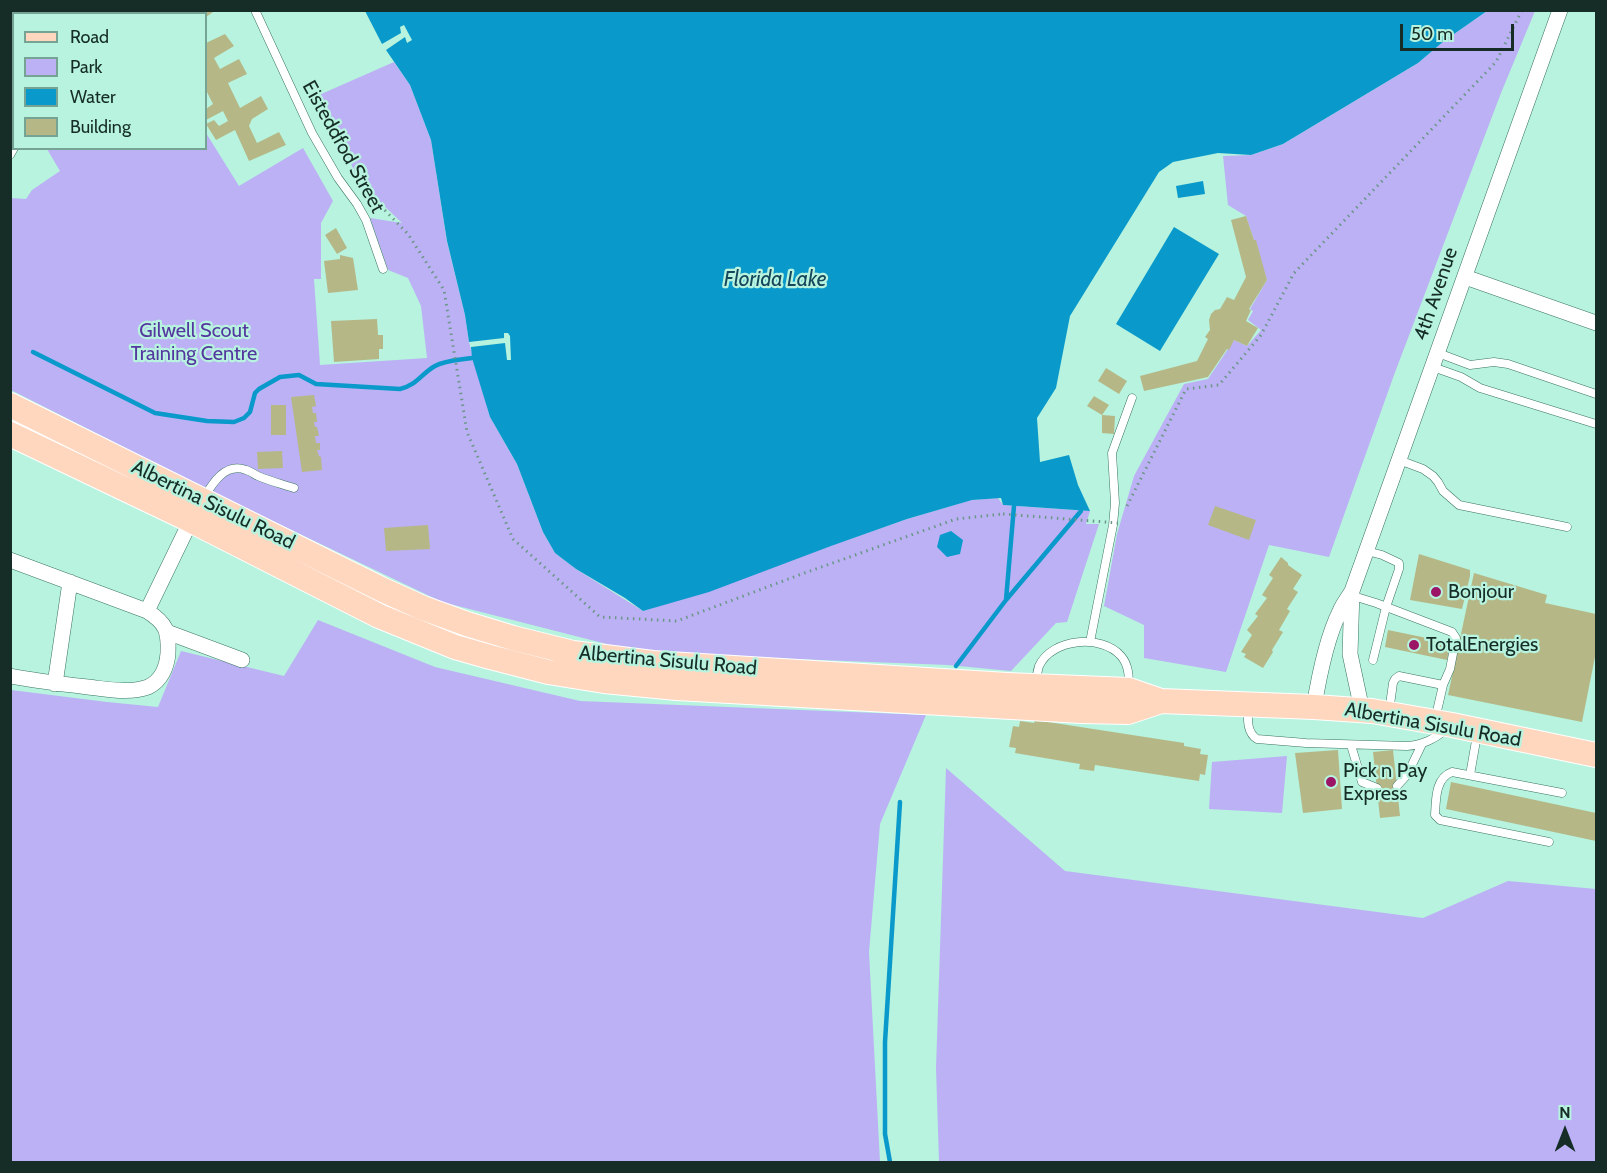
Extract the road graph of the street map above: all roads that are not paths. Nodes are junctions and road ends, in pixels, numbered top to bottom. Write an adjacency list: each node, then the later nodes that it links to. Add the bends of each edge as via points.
1 (255, 10): 3 (lane, Eisteddfod Street, via 312,133 366,220)
2 (1560, 10): 4 (street, 4th Avenue)
3 (383, 269)
4 (1465, 277): 5 (street); 6 (street, 4th Avenue)
5 (1596, 323)
6 (1435, 360): 7 (lane, via 1470,366 1508,364); 10 (lane, via 1480,388); 12 (street, 4th Avenue)
7 (1596, 394)
8 (1132, 398): 24 (lane, via 1112,453 1113,525)
9 (10, 405): 14 (main road, Albertina Sisulu Road)
10 (1596, 424)
11 (10, 434): 15 (main road, Albertina Sisulu Road)
12 (1399, 460): 16 (lane, via 1433,476 1459,505); 17 (street, 4th Avenue)
13 (294, 488): 14 (lane, via 235,468 215,480)
14 (202, 500): 15 (street); 30 (main road, Albertina Sisulu Road, via 423,608 573,653 653,663)
15 (190, 520): 22 (street); 31 (main road, Albertina Sisulu Road, via 421,634 548,672 677,688 1047,709)
16 (1567, 527)
17 (1367, 551): 20 (street, 4th Avenue); 21 (lane, via 1399,562)
18 (10, 560): 19 (street)
19 (70, 582): 22 (street); 28 (street)
20 (1351, 594): 21 (lane); 33 (street, 4th Avenue, via 1332,633); 34 (street, 4th Avenue, via 1350,654)
21 (1386, 608): 26 (lane); 29 (lane, via 1452,632 1456,638)
22 (147, 611): 23 (street, via 158,618)
23 (167, 632): 25 (street); 28 (street, via 165,669 148,687 114,690)
24 (1090, 642): 30 (lane, via 1065,644 1048,654 1039,665); 31 (lane, via 1114,650 1123,658 1128,671)
25 (242, 660)
26 (1373, 660)
27 (10, 676): 28 (street)
28 (55, 684)
29 (1443, 685): 35 (lane, via 1399,676); 36 (lane)
30 (1035, 686): 31 (main road, Albertina Sisulu Road)
31 (1129, 701): 32 (main road, Albertina Sisulu Road)
32 (1248, 705): 33 (main road, Albertina Sisulu Road); 39 (lane, via 1250,733 1257,739)
33 (1314, 707): 34 (main road, Albertina Sisulu Road)
34 (1362, 710): 35 (main road, Albertina Sisulu Road)
35 (1388, 713): 36 (main road, Albertina Sisulu Road)
36 (1443, 723): 37 (main road, Albertina Sisulu Road); 38 (lane, via 1436,738)
37 (1478, 730): 40 (main road, Albertina Sisulu Road); 41 (lane)
38 (1422, 744): 39 (lane); 42 (lane)
39 (1351, 745): 43 (lane, via 1362,782)
40 (1596, 755)
41 (1470, 775): 44 (lane); 45 (lane, via 1452,772 1443,778 1437,795 1437,818)
42 (1397, 786)
43 (1377, 788)
44 (1562, 793)
45 (1549, 842)

